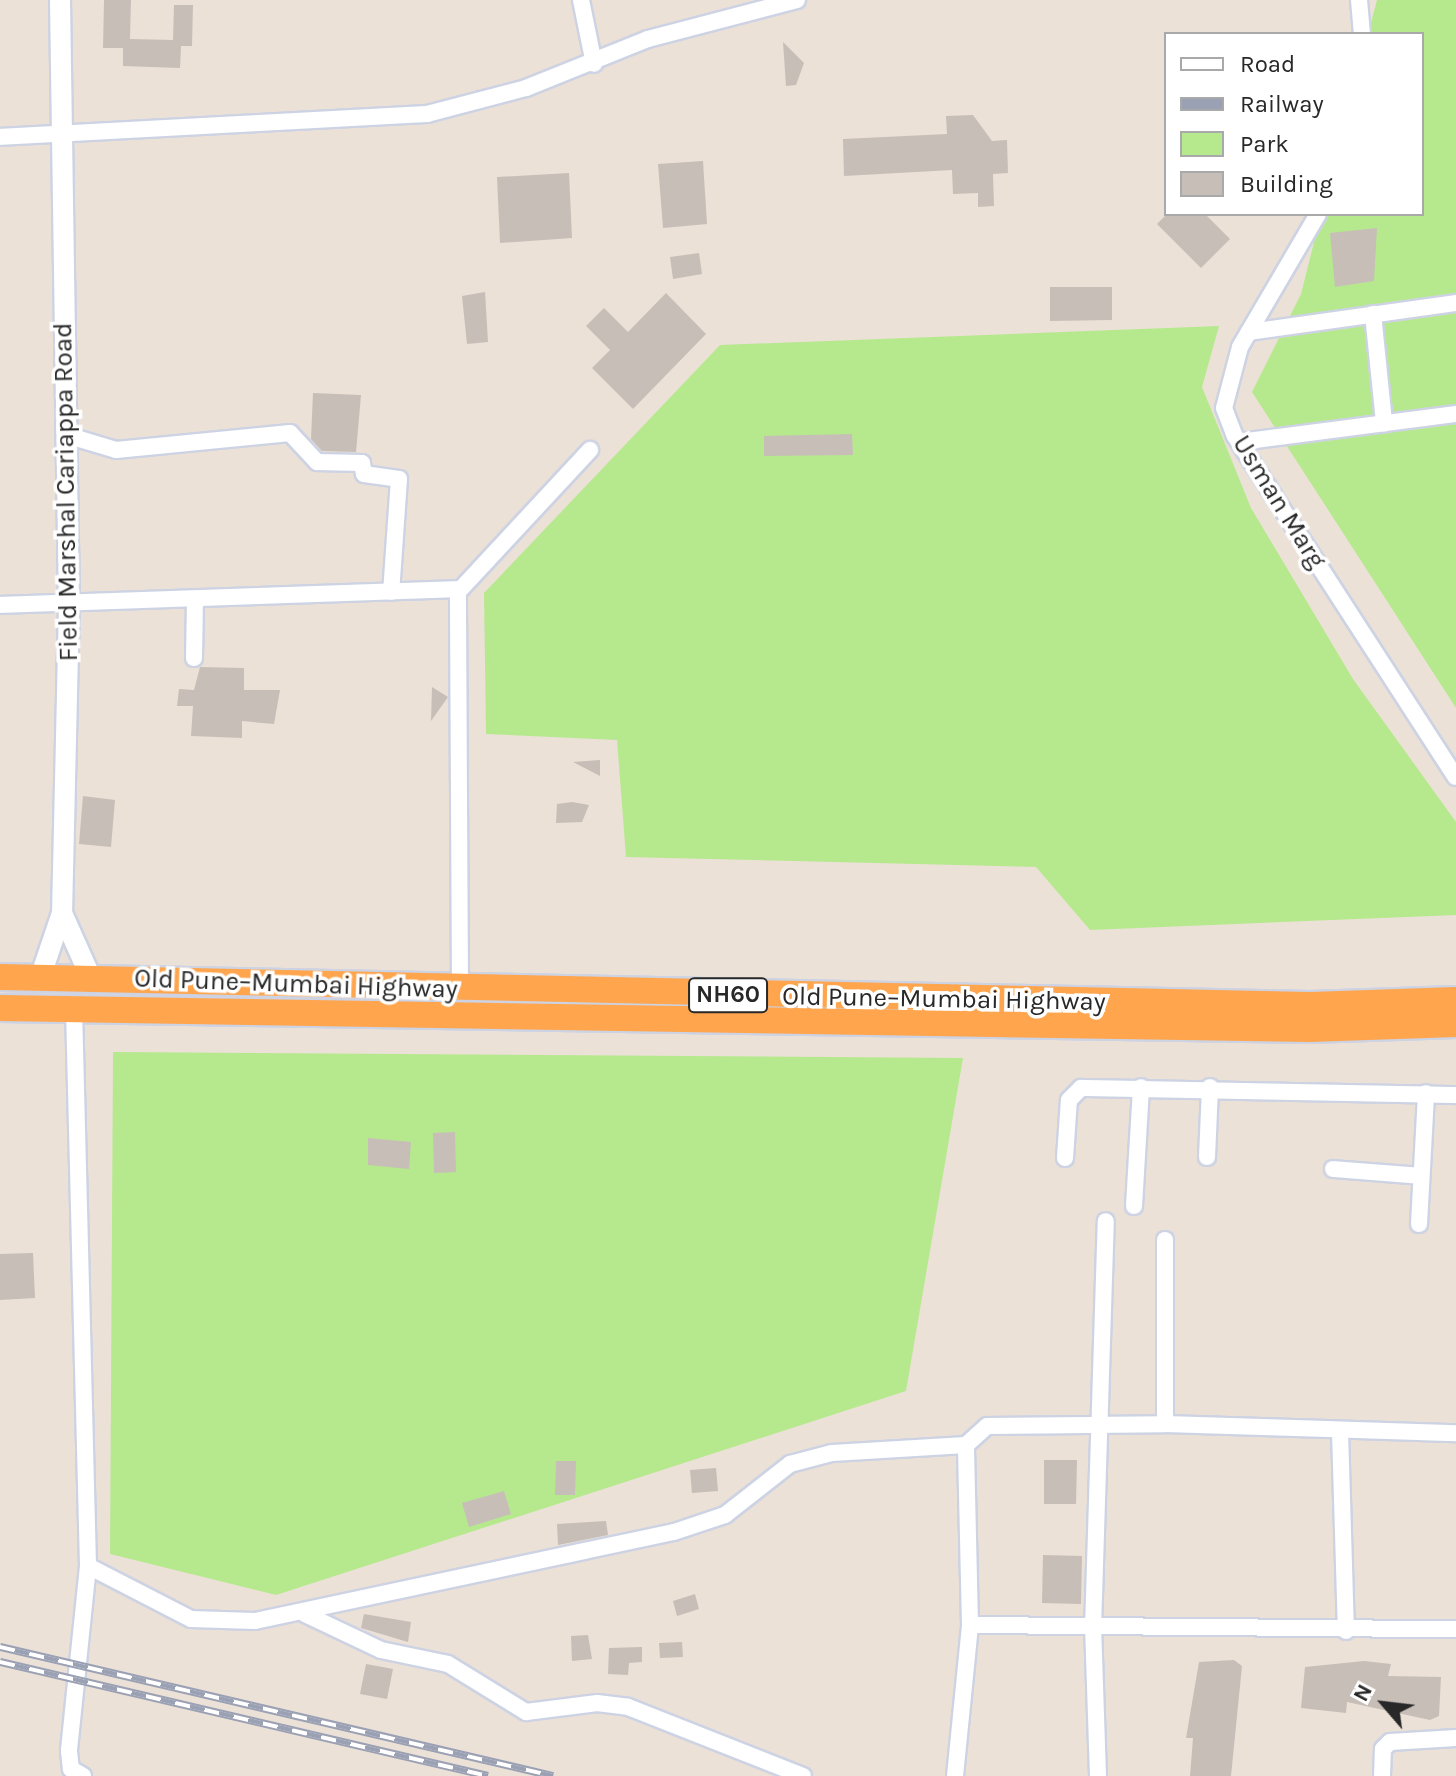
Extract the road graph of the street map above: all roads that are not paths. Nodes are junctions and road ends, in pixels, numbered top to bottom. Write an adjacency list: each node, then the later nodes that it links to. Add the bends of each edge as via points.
1 (60, 0): 7 (street, Field Marshal Cariappa Road)
2 (581, 0): 6 (street)
3 (797, 0): 6 (street, via 648,39)
4 (1359, 0): 5 (street)
5 (1362, 32)
6 (594, 64): 7 (street, via 427,114)
7 (60, 136): 8 (street); 15 (street, Field Marshal Cariappa Road)
8 (0, 137)
9 (1317, 216): 12 (street, Usman Marg)
10 (1456, 303): 11 (street)
11 (1373, 314): 12 (street); 14 (street)
12 (1249, 332): 16 (street, Usman Marg, via 1225,394 1224,408)
13 (1456, 414): 14 (street)
14 (1384, 423): 16 (street)
15 (66, 435): 19 (street, via 116,450 290,433 317,462 362,463 364,474 399,479); 22 (street, Field Marshal Cariappa Road)
16 (1240, 442): 24 (street, Usman Marg)
17 (590, 450): 18 (street)
18 (460, 589): 19 (street); 29 (street, via 454,727)
19 (391, 592): 20 (street)
20 (195, 600): 22 (street); 23 (street)
21 (0, 605): 22 (street)
22 (69, 606): 25 (street, Field Marshal Cariappa Road)
23 (194, 658)
24 (1456, 777)
25 (62, 913): 27 (street); 28 (street, Field Marshal Cariappa Road)
26 (0, 977): 27 (highway, Old Pune–Mumbai Highway / NH60)
27 (40, 978): 28 (highway, Old Pune–Mumbai Highway / NH60)
28 (91, 978): 29 (highway, Old Pune–Mumbai Highway / NH60)
29 (460, 988): 30 (highway, Old Pune–Mumbai Highway / NH60, via 1310,1005)
30 (1456, 1000)
31 (0, 1008): 32 (highway, Old Pune–Mumbai Highway / NH60)
32 (74, 1009): 33 (highway, Old Pune–Mumbai Highway / NH60, via 1310,1029); 51 (street)
33 (1456, 1024)
34 (1141, 1087): 35 (street); 39 (street, via 1075,1090); 42 (street)
35 (1210, 1087): 36 (street); 38 (street)
36 (1426, 1093): 37 (street); 41 (street)
37 (1456, 1095)
38 (1207, 1157)
39 (1065, 1158)
40 (1333, 1169): 41 (street)
41 (1421, 1176): 44 (street)
42 (1134, 1206)
43 (1106, 1221): 47 (street)
44 (1419, 1224)
45 (1165, 1240): 46 (street)
46 (1165, 1424): 47 (street); 48 (street)
47 (1103, 1426): 50 (street, via 987,1426); 54 (street)
48 (1340, 1431): 49 (street); 56 (street)
49 (1456, 1433)
50 (966, 1445): 52 (street, via 820,1456 769,1475 725,1515 703,1524 366,1595); 53 (street)
51 (88, 1566): 52 (street, via 191,1619 218,1623); 58 (street)
52 (305, 1614): 59 (street, via 381,1650 448,1664 526,1712 597,1703 628,1707)
53 (970, 1625): 54 (street); 60 (street)
54 (1093, 1628): 56 (street); 61 (street)
55 (1456, 1629): 56 (street)
56 (1346, 1631)
57 (1456, 1738): 62 (street, via 1390,1742 1383,1749)
58 (72, 1774)
59 (803, 1776)
60 (955, 1776)
61 (1098, 1776)
62 (1382, 1776)

